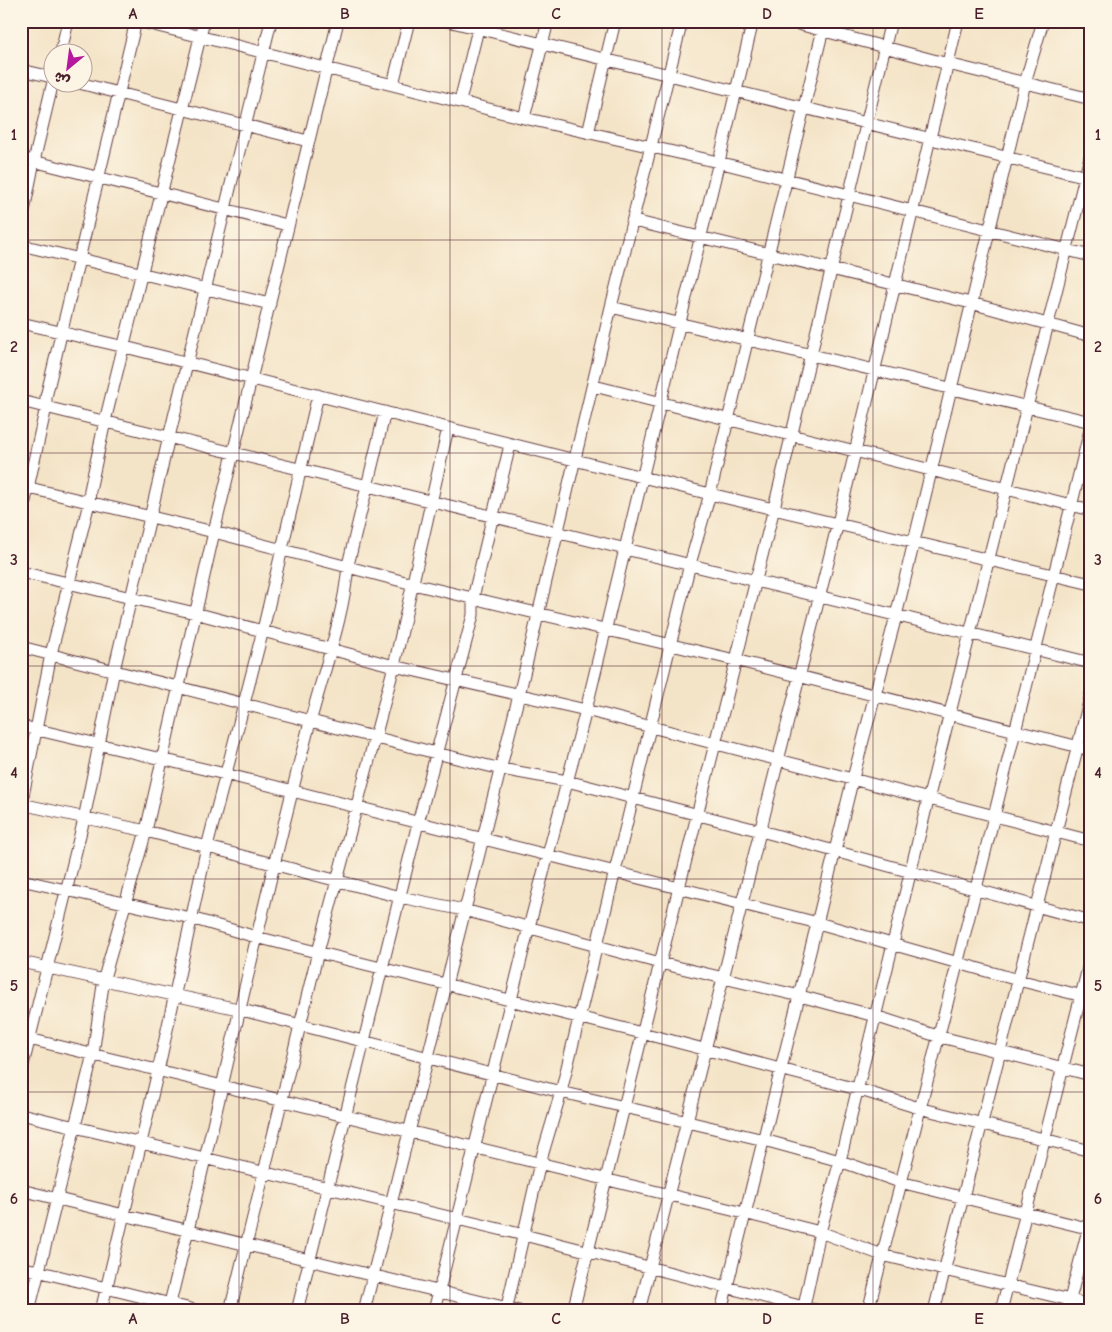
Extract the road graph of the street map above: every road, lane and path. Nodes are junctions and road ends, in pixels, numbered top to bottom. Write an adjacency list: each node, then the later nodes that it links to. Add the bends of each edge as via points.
1 (68, 21): 19 (street)
2 (137, 21): 18 (street); 34 (street)
3 (204, 21): 18 (street)
4 (271, 21): 22 (street)
5 (338, 21): 25 (street)
6 (409, 21): 30 (street)
7 (448, 21): 16 (street)
8 (548, 21): 20 (street)
9 (615, 21): 23 (street)
10 (682, 21): 28 (street)
11 (753, 21): 32 (street)
12 (787, 21): 17 (street)
13 (891, 21): 21 (street)
14 (958, 21): 24 (street)
15 (1043, 21): 29 (street)
16 (480, 25): 20 (street); 36 (street)
17 (824, 26): 21 (street); 37 (street)
18 (200, 37): 22 (street); 38 (street)
19 (63, 42)
20 (542, 46): 23 (street); 39 (street)
21 (885, 47): 24 (street); 40 (street)
22 (264, 51): 25 (street); 41 (street)
23 (605, 60): 28 (street); 42 (street)
24 (948, 64): 29 (street); 43 (street)
25 (326, 67): 30 (street); 44 (street)
26 (21, 70): 27 (street)
27 (42, 75)
28 (669, 76): 32 (street); 45 (street)
29 (1025, 83): 35 (street); 48 (street)
30 (393, 84): 36 (street)
31 (92, 86): 34 (street)
32 (736, 90): 37 (street); 50 (street)
33 (52, 92): 49 (street)
34 (119, 93): 38 (street); 51 (street)
35 (1091, 99)
36 (460, 101): 39 (street)
37 (804, 107): 40 (street); 53 (street)
38 (182, 109): 41 (street); 54 (street)
39 (524, 118): 42 (street)
40 (868, 123): 43 (street); 55 (street)
41 (246, 124): 44 (street); 56 (street)
42 (588, 133): 45 (street)
43 (930, 140): 48 (street); 57 (street)
44 (308, 141): 59 (street)
45 (652, 147): 50 (street); 58 (street)
46 (1091, 153): 52 (street)
47 (21, 158): 49 (street)
48 (1006, 158): 52 (street); 61 (street)
49 (34, 162): 51 (street); 60 (street)
50 (718, 162): 53 (street); 62 (street)
51 (97, 177): 54 (street); 67 (street)
52 (1088, 177): 64 (street)
53 (786, 179): 55 (street); 65 (street)
54 (161, 193): 56 (street); 69 (street)
55 (850, 195): 57 (street); 68 (street)
56 (226, 209): 59 (street); 71 (street)
57 (913, 211): 61 (street); 70 (street)
58 (634, 221): 62 (street); 74 (street)
59 (287, 225): 73 (street)
60 (21, 226)
61 (989, 231): 64 (street); 72 (street)
62 (700, 238): 65 (street); 75 (street)
63 (21, 245): 67 (street)
64 (1066, 249): 66 (street); 77 (street)
65 (767, 255): 68 (street); 80 (street)
66 (1091, 256)
67 (79, 258): 69 (street); 78 (street)
68 (831, 271): 70 (street); 82 (street)
69 (142, 273): 71 (street); 81 (street)
70 (894, 286): 72 (street); 84 (street)
71 (205, 288): 73 (street); 83 (street)
72 (971, 303): 77 (street); 87 (street)
73 (270, 304): 85 (street)
74 (611, 306): 75 (street); 86 (street)
75 (680, 322): 80 (street); 90 (street)
76 (21, 323): 78 (street)
77 (1048, 324): 79 (street); 91 (street)
78 (61, 332): 81 (street); 92 (street)
79 (1091, 336)
80 (748, 339): 82 (street); 94 (street)
81 (125, 347): 83 (street); 95 (street)
82 (810, 355): 84 (street); 98 (street)
83 (187, 363): 85 (street); 99 (street)
84 (875, 370): 87 (street); 101 (street)
85 (251, 379): 88 (street); 102 (street)
86 (594, 386): 90 (street); 103 (street)
87 (950, 387): 91 (street); 105 (street)
88 (318, 395): 93 (street); 104 (street)
89 (21, 401): 92 (street)
90 (661, 402): 94 (street); 106 (street)
91 (1028, 406): 96 (street); 109 (street)
92 (46, 407): 95 (street); 108 (street)
93 (385, 412): 97 (street); 107 (street)
94 (727, 420): 98 (street); 110 (street)
95 (106, 421): 99 (street); 112 (street)
96 (1091, 424): 113 (street)
97 (448, 428): 100 (street); 111 (street)
98 (792, 436): 101 (street); 114 (street)
99 (169, 438): 102 (street); 117 (street)
100 (510, 445): 103 (street); 116 (street)
101 (855, 451): 105 (street); 119 (street)
102 (233, 452): 104 (street); 120 (street)
103 (575, 460): 106 (street); 121 (street)
104 (300, 468): 107 (street); 124 (street)
105 (930, 470): 109 (street); 122 (street)
106 (643, 476): 110 (street); 123 (street)
107 (367, 484): 111 (street); 127 (street)
108 (25, 487): 112 (street); 118 (street)
109 (1007, 488): 113 (street); 125 (street)
110 (710, 494): 114 (street); 126 (street)
111 (430, 501): 116 (street); 132 (street)
112 (89, 503): 117 (street); 131 (street)
113 (1071, 505): 115 (street); 129 (street)
114 (774, 508): 119 (street); 130 (street)
115 (1091, 510)
116 (494, 516): 121 (street); 136 (street)
117 (150, 517): 120 (street); 135 (street)
118 (21, 518)
119 (838, 523): 122 (street); 134 (street)
120 (214, 532): 124 (street); 137 (street)
121 (558, 533): 123 (street); 138 (street)
122 (914, 542): 125 (street); 139 (street)
123 (624, 548): 126 (street); 140 (street)
124 (282, 549): 127 (street); 141 (street)
125 (989, 560): 129 (street); 142 (street)
126 (690, 564): 130 (street); 143 (street)
127 (348, 566): 132 (street); 145 (street)
128 (21, 572): 131 (street)
129 (1053, 575): 133 (street); 146 (street)
130 (756, 580): 134 (street); 148 (street)
131 (70, 583): 135 (street); 147 (street)
132 (413, 584): 136 (street); 150 (street)
133 (1091, 584)
134 (819, 595): 139 (street); 152 (street)
135 (132, 598): 137 (street); 151 (street)
136 (474, 598): 138 (street); 153 (street, via 473,615)
137 (195, 613): 141 (street); 154 (street)
138 (539, 614): 140 (street); 156 (street)
139 (896, 616): 142 (street); 157 (street)
140 (604, 629): 143 (street); 159 (street)
141 (263, 630): 145 (street); 158 (street)
142 (971, 633): 146 (street); 160 (street)
143 (670, 645): 148 (street); 163 (street)
144 (21, 648): 147 (street)
145 (330, 649): 150 (street); 161 (street)
146 (1034, 650): 149 (street); 165 (street)
147 (51, 654): 151 (street); 164 (street)
148 (735, 660): 152 (street); 167 (street)
149 (1091, 662)
150 (394, 666): 153 (street); 166 (street)
151 (114, 670): 154 (street); 168 (street)
152 (799, 676): 157 (street); 172 (street)
153 (456, 680): 156 (street); 171 (street)
154 (178, 686): 158 (street); 173 (street)
155 (1091, 694): 169 (street)
156 (520, 695): 159 (street); 174 (street)
157 (874, 696): 160 (street); 176 (street)
158 (244, 703): 161 (street); 175 (street)
159 (586, 710): 163 (street); 177 (street)
160 (950, 714): 165 (street); 180 (street)
161 (310, 721): 166 (street); 178 (street)
162 (21, 726): 164 (street)
163 (652, 728): 167 (street); 179 (street)
164 (36, 730): 168 (street); 181 (street)
165 (1015, 730): 169 (street); 184 (street)
166 (376, 738): 171 (street); 182 (street)
167 (714, 743): 172 (street); 183 (street)
168 (98, 744): 173 (street); 185 (street)
169 (1078, 746): 170 (street); 189 (street)
170 (1091, 750)
171 (436, 753): 174 (street); 186 (street)
172 (778, 758): 176 (street); 187 (street)
173 (163, 759): 175 (street); 188 (street)
174 (501, 769): 177 (street); 190 (street)
175 (225, 774): 178 (street); 192 (street)
176 (853, 778): 180 (street); 193 (street)
177 (567, 781): 179 (street); 194 (street)
178 (292, 792): 182 (street); 195 (street)
179 (634, 799): 183 (street); 197 (street)
180 (928, 800): 184 (street); 196 (street)
181 (21, 805): 185 (street)
182 (356, 808): 186 (street); 199 (street)
183 (698, 815): 187 (street); 202 (street)
184 (993, 817): 189 (street); 200 (street)
185 (84, 819): 188 (street); 201 (street)
186 (418, 823): 190 (street); 203 (street)
187 (761, 830): 193 (street); 205 (street)
188 (146, 831): 192 (street); 204 (street)
189 (1055, 833): 191 (street); 206 (street)
190 (481, 839): 194 (street); 207 (street)
191 (1091, 841)
192 (207, 847): 195 (street); 208 (street)
193 (835, 850): 196 (street); 210 (street)
194 (548, 855): 197 (street); 211 (street)
195 (274, 865): 199 (street); 212 (street)
196 (911, 871): 200 (street); 213 (street)
197 (615, 872): 202 (street); 214 (street)
198 (21, 880): 201 (street)
199 (337, 881): 203 (street); 215 (street)
200 (976, 888): 206 (street); 217 (street)
201 (66, 890): 204 (street); 221 (street)
202 (679, 890): 205 (street); 219 (street)
203 (400, 897): 207 (street); 220 (street)
204 (127, 902): 208 (street); 222 (street)
205 (742, 905): 210 (street); 223 (street)
206 (1036, 907): 209 (street); 224 (street)
207 (464, 910): 211 (street); 225 (street)
208 (191, 918): 212 (street); 226 (street)
209 (1091, 921)
210 (818, 923): 213 (street); 227 (street)
211 (529, 927): 214 (street); 229 (street)
212 (256, 937): 215 (street); 230 (street)
213 (894, 944): 217 (street); 231 (street)
214 (597, 945): 219 (street); 232 (street)
215 (318, 952): 220 (street); 233 (street)
216 (1091, 956): 228 (street)
217 (958, 961): 224 (street); 235 (street)
218 (21, 962): 221 (street)
219 (660, 962): 223 (street); 234 (street)
220 (382, 968): 225 (street); 237 (street)
221 (47, 969): 222 (street); 236 (street)
222 (104, 978): 226 (street); 240 (street)
223 (723, 978): 227 (street); 238 (street)
224 (1018, 980): 228 (street); 239 (street)
225 (445, 983): 229 (street); 241 (street)
226 (174, 993): 230 (street); 244 (street)
227 (800, 996): 231 (street); 243 (street)
228 (1086, 996): 242 (street)
229 (511, 1001): 232 (street); 246 (street)
230 (238, 1008): 233 (street); 248 (street)
231 (875, 1016): 235 (street); 249 (street)
232 (579, 1019): 234 (street); 250 (street)
233 (301, 1025): 237 (street); 251 (street)
234 (642, 1033): 238 (street); 252 (street)
235 (937, 1036): 239 (street); 253 (street)
236 (25, 1038): 240 (street); 245 (street)
237 (364, 1042): 241 (street); 255 (street)
238 (705, 1050): 243 (street); 256 (street)
239 (1000, 1052): 242 (street); 257 (street)
240 (92, 1054): 244 (street); 258 (street)
241 (428, 1058): 246 (street); 259 (street)
242 (1062, 1068): 247 (street); 260 (street)
243 (781, 1069): 249 (street); 261 (street)
244 (158, 1071): 248 (street); 262 (street)
245 (21, 1073)
246 (494, 1075): 250 (street); 263 (street)
247 (1091, 1075)
248 (223, 1085): 251 (street); 265 (street)
249 (857, 1089): 253 (street); 266 (street)
250 (561, 1092): 252 (street); 267 (street)
251 (282, 1099): 255 (street); 268 (street)
252 (624, 1107): 256 (street); 269 (street)
253 (919, 1108): 257 (street); 270 (street)
254 (21, 1114): 258 (street)
255 (346, 1116): 259 (street); 271 (street)
256 (687, 1122): 261 (street); 273 (street)
257 (982, 1124): 260 (street); 274 (street)
258 (75, 1127): 262 (street); 275 (street)
259 (408, 1131): 263 (street); 276 (street)
260 (1044, 1139): 264 (street); 278 (street)
261 (764, 1140): 266 (street); 277 (street)
262 (142, 1143): 265 (street); 279 (street)
263 (475, 1147): 267 (street); 280 (street)
264 (1091, 1151)
265 (204, 1158): 268 (street); 282 (street)
266 (840, 1160): 270 (street); 283 (street)
267 (540, 1163): 269 (street); 284 (street)
268 (264, 1172): 271 (street); 285 (street)
269 (604, 1180): 273 (street); 286 (street)
270 (900, 1182): 274 (street); 287 (street)
271 (327, 1186): 276 (street); 288 (street)
272 (21, 1190): 275 (street)
273 (670, 1195): 277 (street); 290 (street)
274 (963, 1198): 278 (street); 291 (street)
275 (57, 1199): 279 (street); 292 (street)
276 (390, 1202): 280 (street); 293 (street)
277 (744, 1213): 283 (street); 295 (street)
278 (1025, 1213): 281 (street); 294 (street)
279 (124, 1216): 282 (street); 296 (street)
280 (458, 1219): 284 (street); 297 (street)
281 (1090, 1225): 299 (street)
282 (187, 1231): 285 (street); 300 (street)
283 (820, 1232): 287 (street); 301 (street)
284 (524, 1235): 286 (street); 302 (street)
285 (246, 1244): 288 (street); 306 (street)
286 (588, 1251): 290 (street); 311 (street)
287 (882, 1255): 291 (street); 315 (street)
288 (309, 1259): 293 (street); 307 (street)
289 (21, 1267): 292 (street)
290 (650, 1267): 295 (street); 312 (street)
291 (944, 1270): 294 (street); 316 (street)
292 (40, 1272): 296 (street); 303 (street)
293 (372, 1274): 297 (street); 308 (street)
294 (1007, 1285): 299 (street); 317 (street)
295 (728, 1286): 301 (street); 313 (street)
296 (106, 1288): 300 (street); 304 (street)
297 (438, 1291): 302 (street); 309 (street)
298 (1091, 1305): 299 (street)
299 (1069, 1306)
300 (169, 1307): 305 (street)
301 (803, 1308): 314 (street)
302 (506, 1309): 310 (street)
303 (29, 1311)
304 (101, 1311)
305 (200, 1311)
306 (230, 1311)
307 (297, 1311)
308 (364, 1311)
309 (434, 1311)
310 (519, 1311)
311 (573, 1311)
312 (639, 1311)
313 (721, 1311)
314 (819, 1311)
315 (868, 1311)
316 (934, 1311)
317 (1001, 1311)

